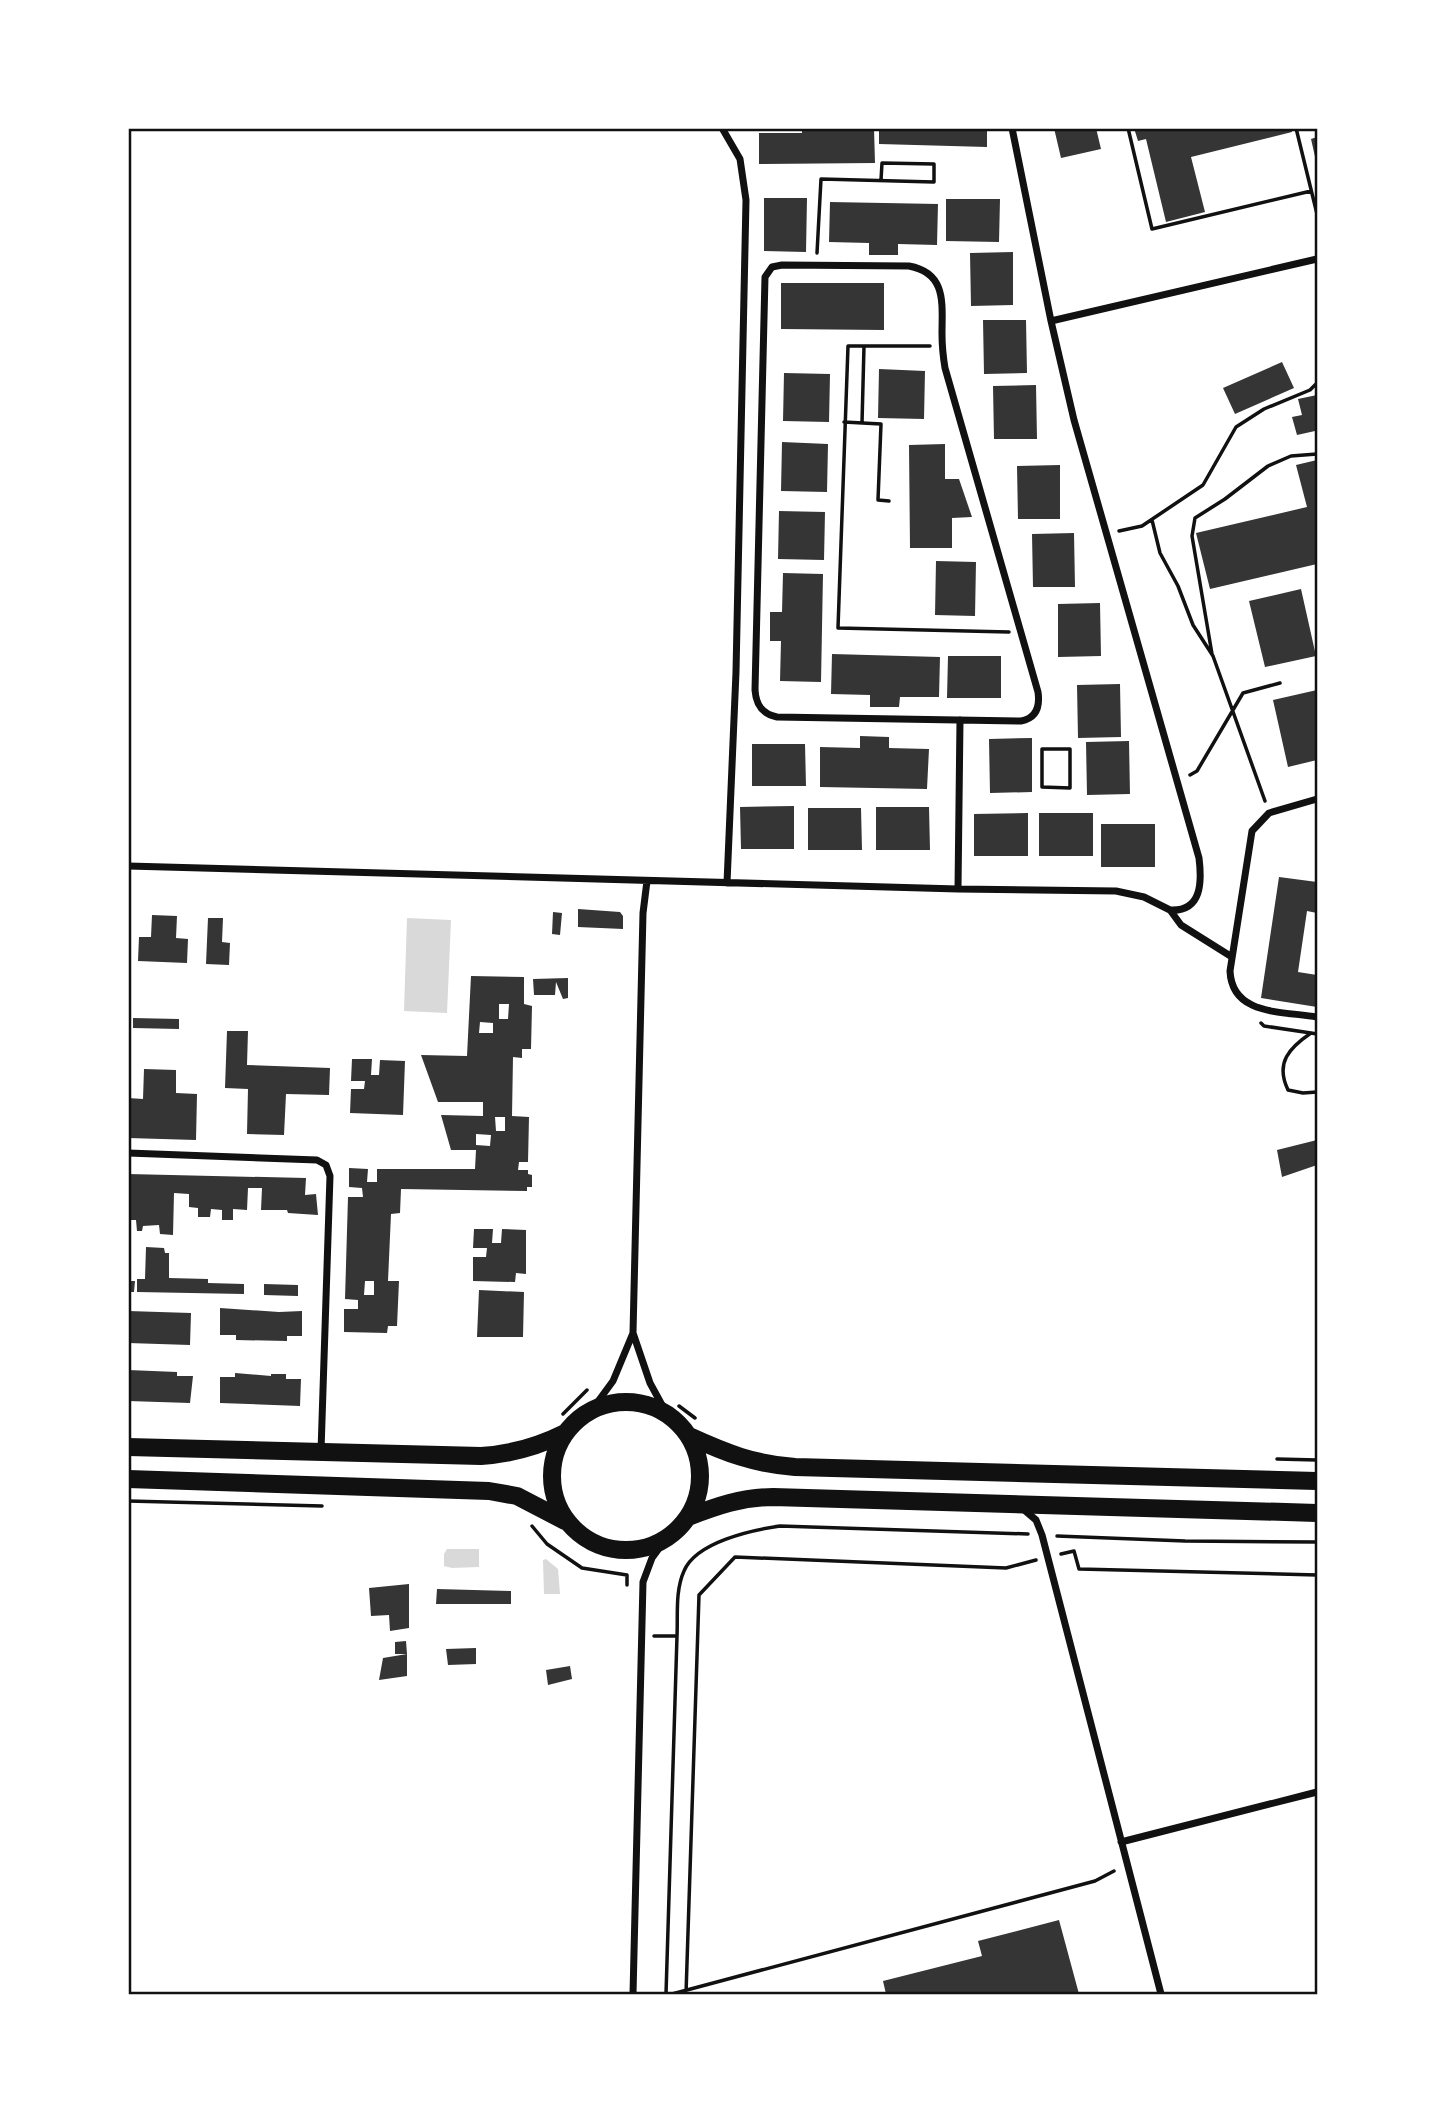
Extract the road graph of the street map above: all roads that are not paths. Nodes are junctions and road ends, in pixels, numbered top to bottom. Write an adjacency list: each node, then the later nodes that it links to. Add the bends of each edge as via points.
1 (722, 128): 9 (street, via 740,159 746,200)
2 (1012, 128): 4 (street)
3 (1317, 259): 4 (street)
4 (1051, 321): 11 (street, via 1074,420 1197,847 1200,886 1194,903)
5 (960, 720): 5 (street, via 777,717 764,712 756,699 765,277 775,266 909,266 928,273 942,295 942,345 948,380 1039,707 1021,721); 10 (street)
6 (1317, 799): 12 (street, via 1269,813 1252,831)
7 (128, 866): 8 (street)
8 (648, 881): 9 (street); 15 (street, via 643,913)
9 (727, 883): 10 (street)
10 (958, 889): 11 (street, via 1116,891 1144,897)
11 (1170, 910): 12 (street, via 1181,925)
12 (1232, 957): 13 (street, via 1231,982 1240,999 1257,1007)
13 (1317, 1017)
14 (128, 1153): 21 (street, via 317,1160 326,1165 330,1176)
15 (633, 1333): 16 (street, via 650,1383); 17 (street, via 613,1381)
16 (672, 1409): 17 (highway, via 627,1402); 19 (highway)
17 (591, 1411): 18 (highway, via 572,1424)
18 (560, 1425): 21 (highway, via 542,1445 509,1454); 27 (highway, via 551,1479)
19 (689, 1436): 23 (highway, via 738,1458 795,1467); 26 (highway, via 698,1456 700,1484)
20 (128, 1447): 21 (highway)
21 (321, 1452)
22 (128, 1479): 27 (highway, via 489,1491 517,1496)
23 (1317, 1481)
24 (1016, 1504): 25 (highway); 26 (highway, via 751,1497); 30 (street, via 1035,1520 1042,1535)
25 (1317, 1513)
26 (688, 1517): 28 (highway)
27 (567, 1522): 28 (highway, via 591,1542 618,1550 643,1549)
28 (666, 1539): 31 (street, via 645,1573)
29 (1317, 1792): 30 (street)
30 (1121, 1842): 32 (street)
31 (633, 1994)
32 (1161, 1994)

